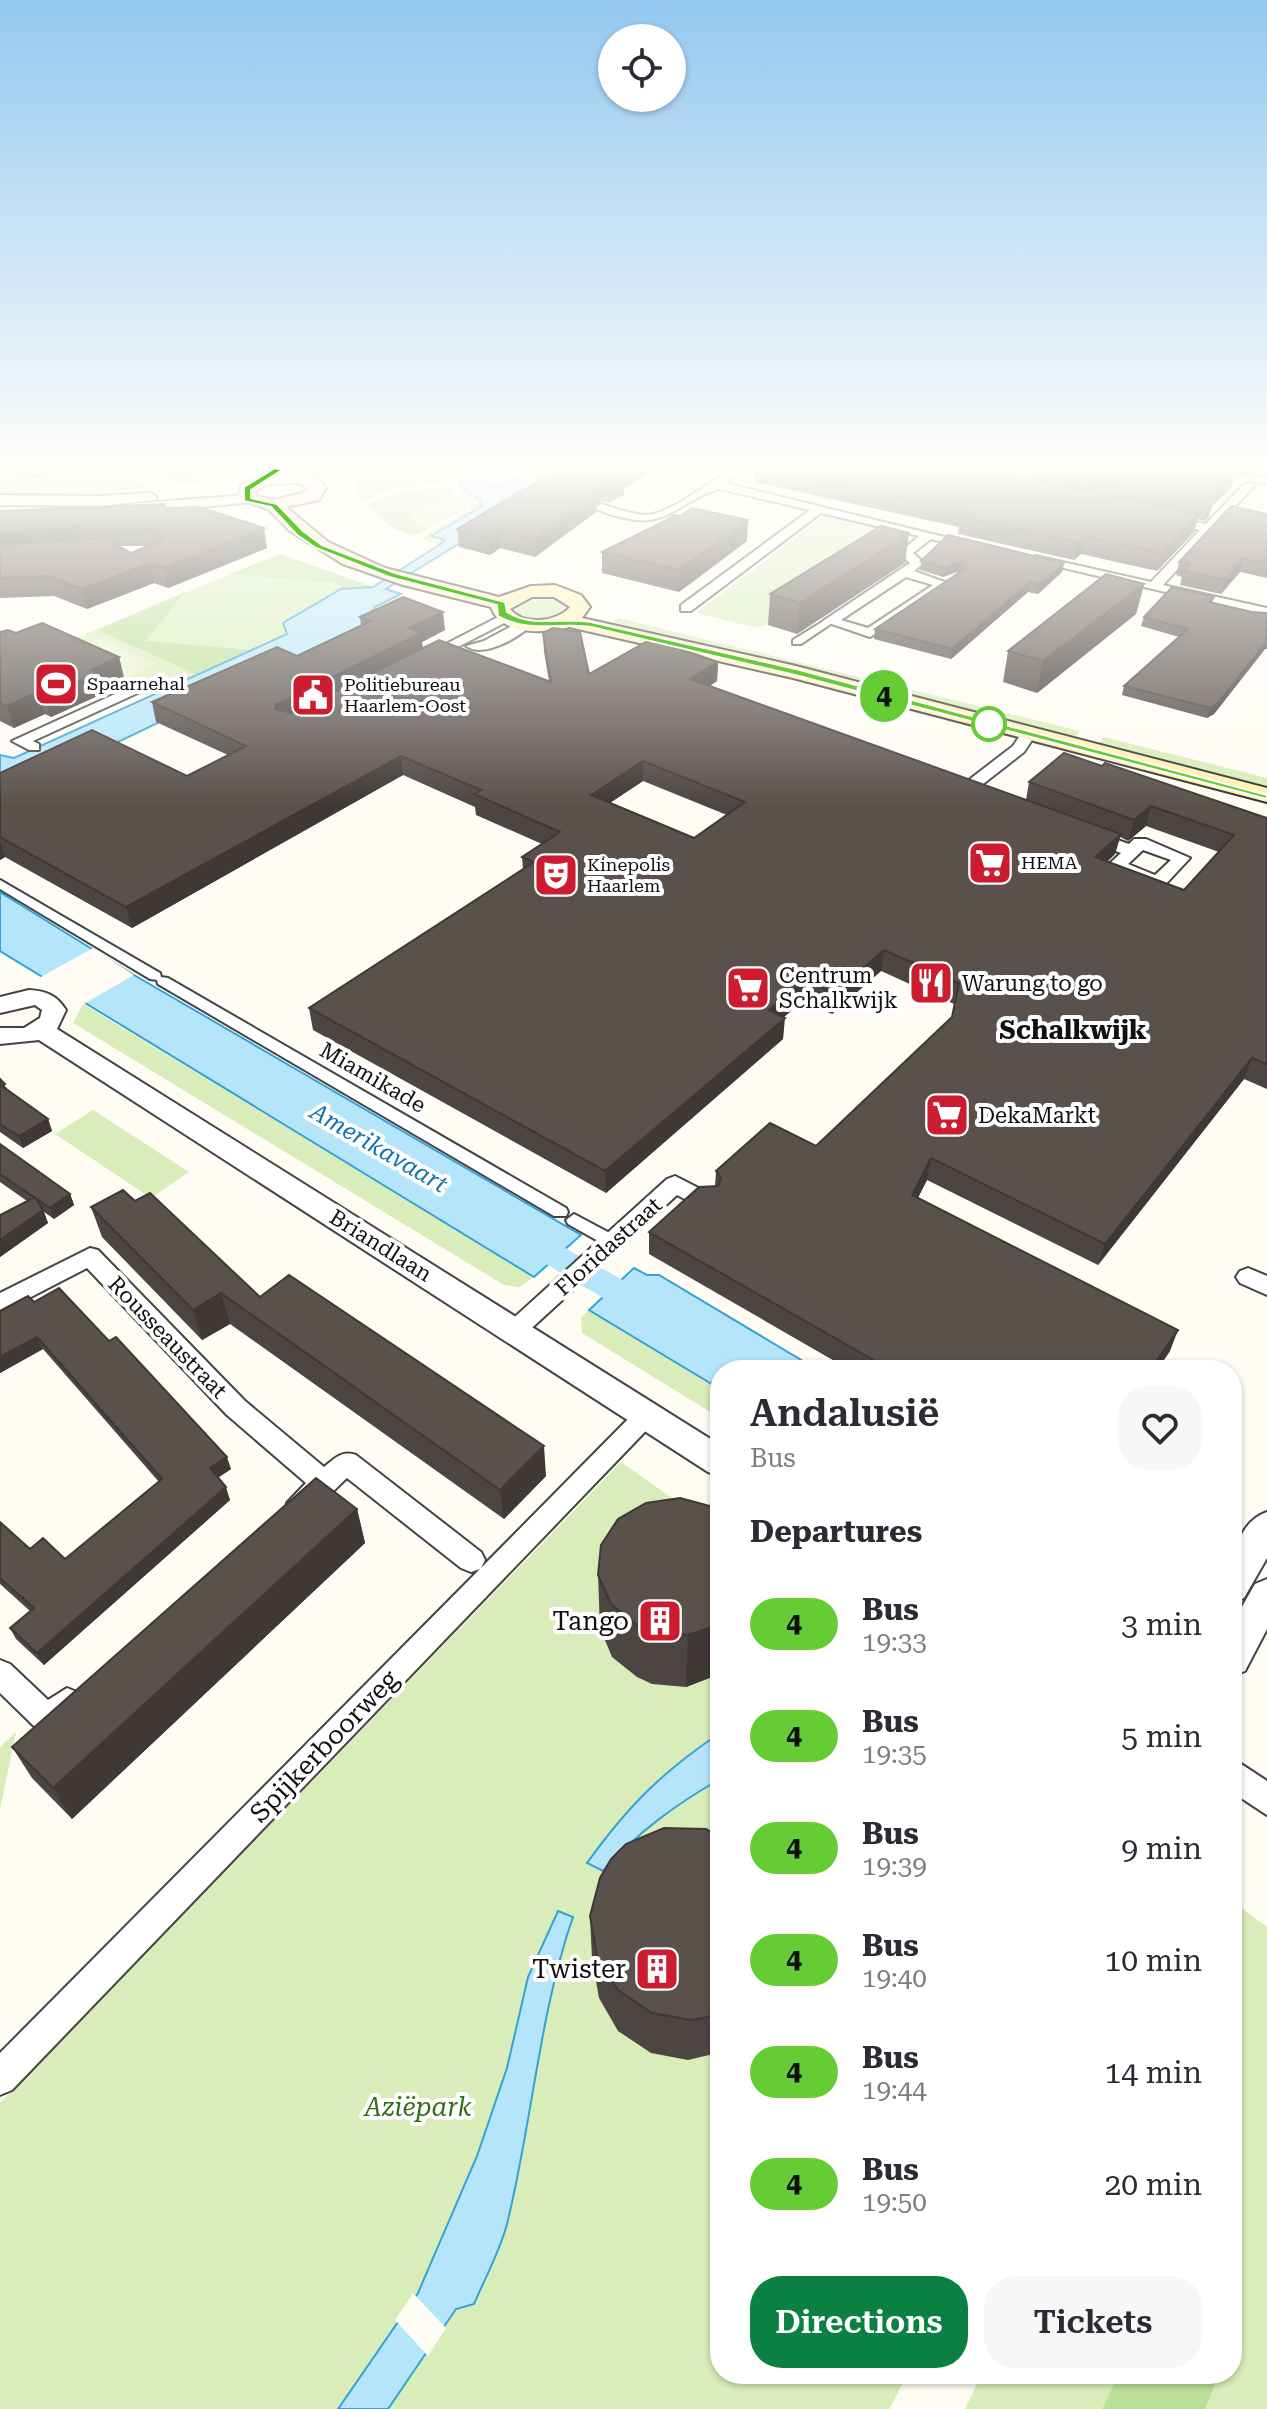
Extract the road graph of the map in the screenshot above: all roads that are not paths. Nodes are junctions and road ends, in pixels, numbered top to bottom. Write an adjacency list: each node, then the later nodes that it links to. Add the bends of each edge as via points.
1 (432, 582): 12 (main road)
2 (720, 582): 11 (street)
3 (888, 582): 15 (street)
4 (938, 582): 15 (street, via 943,584 870,633)
5 (1110, 582): 9 (street)
6 (1134, 582): 8 (street)
7 (1158, 582): 8 (street)
8 (1154, 587): 13 (street)
9 (1103, 588)
10 (1267, 594): 13 (street)
11 (686, 608)
12 (513, 610): 14 (main road); 14 (main road, via 558,592 574,598); 17 (street); 17 (street, via 487,645)
13 (1260, 610)
14 (573, 614): 20 (main road); 22 (main road, via 674,626)
15 (830, 621): 16 (street)
16 (797, 642)
17 (448, 648): 18 (street)
18 (410, 666)
19 (137, 688): 21 (street, via 27,744)
20 (1028, 734): 23 (main road); 24 (street, via 1019,749 967,789)
21 (0, 736)
22 (1252, 769)
23 (1267, 795)
24 (1000, 802)
25 (1073, 829): 26 (street)
26 (1132, 851)
27 (0, 884): 32 (street, Miamikade)
28 (1, 1004): 29 (street, via 24,997 45,1000 53,1017)
29 (41, 1030): 30 (street, via 22,1037); 34 (street, Briandlaan)
30 (0, 1036)
31 (706, 1201): 32 (street, Floridastraat, via 675,1184)
32 (610, 1244): 34 (street, Floridastraat)
33 (0, 1304): 37 (street, Rousseaustraat, via 90,1256 236,1408)
34 (515, 1330): 35 (street, Briandlaan)
35 (649, 1414): 36 (street, Briandlaan); 46 (street, Spijkerboorweg)
36 (710, 1455)
37 (324, 1483): 38 (street); 40 (street, via 347,1463)
38 (275, 1524)
39 (1267, 1527): 41 (street)
40 (471, 1560)
41 (1242, 1570)
42 (1260, 1607): 43 (street)
43 (1242, 1640)
44 (0, 1673): 45 (street, via 47,1719)
45 (83, 1689)
46 (0, 2078)

